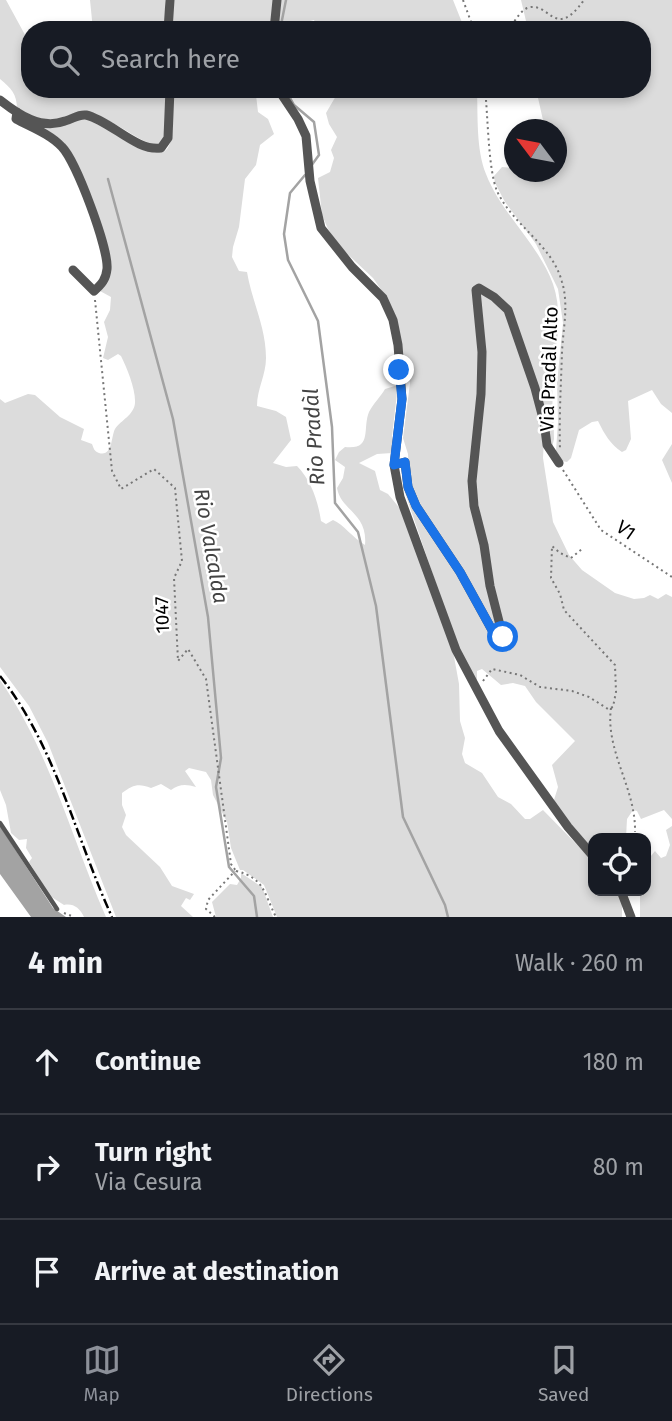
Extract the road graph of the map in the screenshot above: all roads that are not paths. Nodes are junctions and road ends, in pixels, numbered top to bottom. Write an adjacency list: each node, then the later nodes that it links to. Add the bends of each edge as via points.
1 (170, 0): 3 (street)
2 (277, 0): 4 (street)
3 (169, 21)
4 (275, 21)
5 (170, 98): 8 (street, via 168,138 161,148 143,145 87,116 47,124)
6 (284, 98): 11 (street, via 306,136 321,228 383,298 393,320 402,399)
7 (0, 100): 8 (street)
8 (17, 112): 9 (street, via 16,119 57,142 67,153 105,249 108,267 104,282 94,291)
9 (73, 270)
10 (559, 463): 11 (street, via 547,445 535,388 509,310 479,288 481,394 472,481 489,586 503,637 497,639 492,632 460,572 416,506 405,462)
11 (394, 465): 13 (street, via 400,497 456,650 499,731)
12 (0, 823): 15 (lane)
13 (588, 850)
14 (623, 896): 16 (street)
15 (57, 909)
16 (631, 917)

